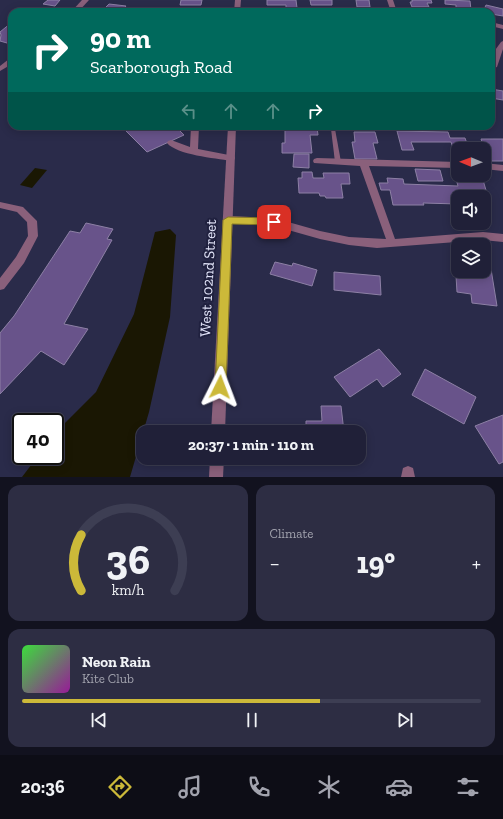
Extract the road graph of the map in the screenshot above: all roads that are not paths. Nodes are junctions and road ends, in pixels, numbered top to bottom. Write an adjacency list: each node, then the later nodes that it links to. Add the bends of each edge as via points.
1 (86, 0): 2 (street)
2 (78, 8)
3 (503, 43): 4 (street)
4 (495, 60)
5 (196, 130): 9 (street)
6 (232, 130): 10 (street, West 102nd Street)
7 (333, 130): 12 (lane)
8 (171, 143): 9 (street)
9 (194, 151): 10 (street)
10 (231, 158): 18 (street, West 102nd Street)
11 (317, 161): 12 (street)
12 (338, 162): 13 (street)
13 (364, 163): 14 (street); 20 (street)
14 (451, 165)
15 (491, 167): 16 (street)
16 (503, 168)
17 (0, 205): 21 (street, via 20,209 32,221 33,236 20,260)
18 (228, 220): 20 (street, via 274,222 349,241); 22 (street, West 102nd Street)
19 (503, 238): 20 (street, via 483,236)
20 (392, 243)
21 (0, 286)
22 (218, 425)
23 (217, 465): 24 (street)
24 (216, 477)

